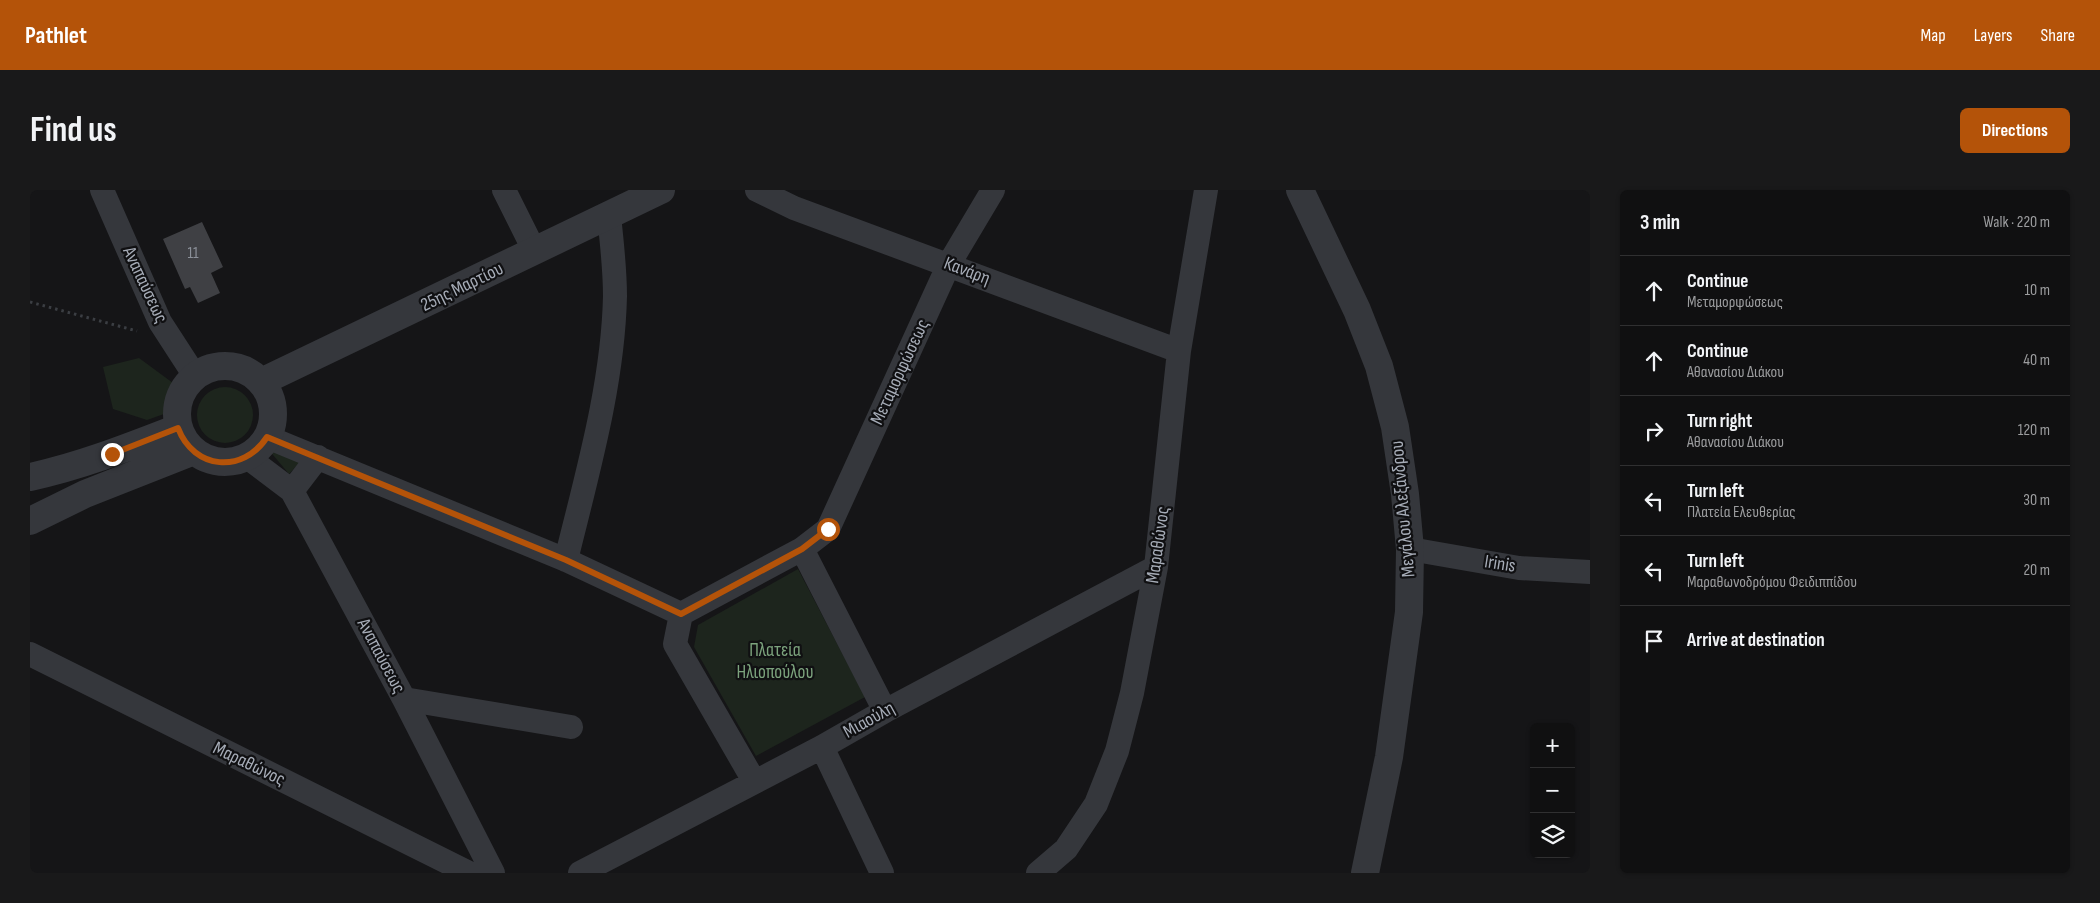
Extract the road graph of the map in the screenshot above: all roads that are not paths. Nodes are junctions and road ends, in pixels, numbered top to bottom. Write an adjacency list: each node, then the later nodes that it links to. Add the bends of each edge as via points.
1 (102, 190): 12 (street, Αναπαύσεως, via 160,322)
2 (504, 190): 9 (street)
3 (661, 190): 8 (street, 25ης Μαρτίου)
4 (757, 190): 10 (street, Κανάρη, via 794,208)
5 (993, 190): 10 (street, Μεταμορφώσεως)
6 (1206, 190): 11 (street, Μαραθώνος)
7 (1300, 190): 23 (street, Μεγάλου Αλεξάνδρου, via 1380,366 1395,426)
8 (608, 216): 9 (street, 25ης Μαρτίου); 24 (street, via 614,253 615,296 610,360)
9 (535, 252): 13 (street, 25ης Μαρτίου)
10 (950, 264): 11 (street, Κανάρη); 22 (street, Μεταμορφώσεως, via 828,529)
11 (1179, 351): 25 (street, Μαραθώνος)
12 (195, 376): 13 (street, via 217,366 230,366 252,374); 14 (street, via 186,384 177,405)
13 (262, 382): 15 (street, via 273,409)
14 (178, 428): 16 (street); 19 (street, via 112,454)
15 (267, 437): 17 (street); 18 (street)
16 (194, 451): 17 (street, via 220,462); 21 (street, via 85,494)
17 (247, 457): 20 (street, Αναπαύσεως)
18 (318, 457): 20 (street); 24 (street)
19 (30, 477)
20 (292, 492): 29 (street, Αναπαύσεως)
21 (30, 522)
22 (802, 549): 27 (street, Μεταμορφώσεως); 30 (street)
23 (1410, 549): 26 (street, Irinis, via 1519,568); 39 (street, Μεγάλου Αλεξάνδρου, via 1409,612 1391,748)
24 (566, 560): 27 (street)
25 (1156, 566): 30 (street, Μιαούλη); 38 (street, Μαραθώνος, via 1132,693 1110,769 1096,804 1066,849)
26 (1590, 572)
27 (681, 614): 33 (street, via 676,644)
28 (30, 654): 34 (street, Μαραθώνος)
29 (404, 699): 31 (street); 35 (street, Αναπαύσεως)
30 (885, 711): 32 (street, Μιαούλη)
31 (571, 727)
32 (822, 747): 33 (street, Μιαούλη); 37 (street)
33 (754, 781): 36 (street, Μιαούλη)
34 (468, 873)
35 (493, 873)
36 (580, 873)
37 (882, 873)
38 (1038, 873)
39 (1365, 873)

